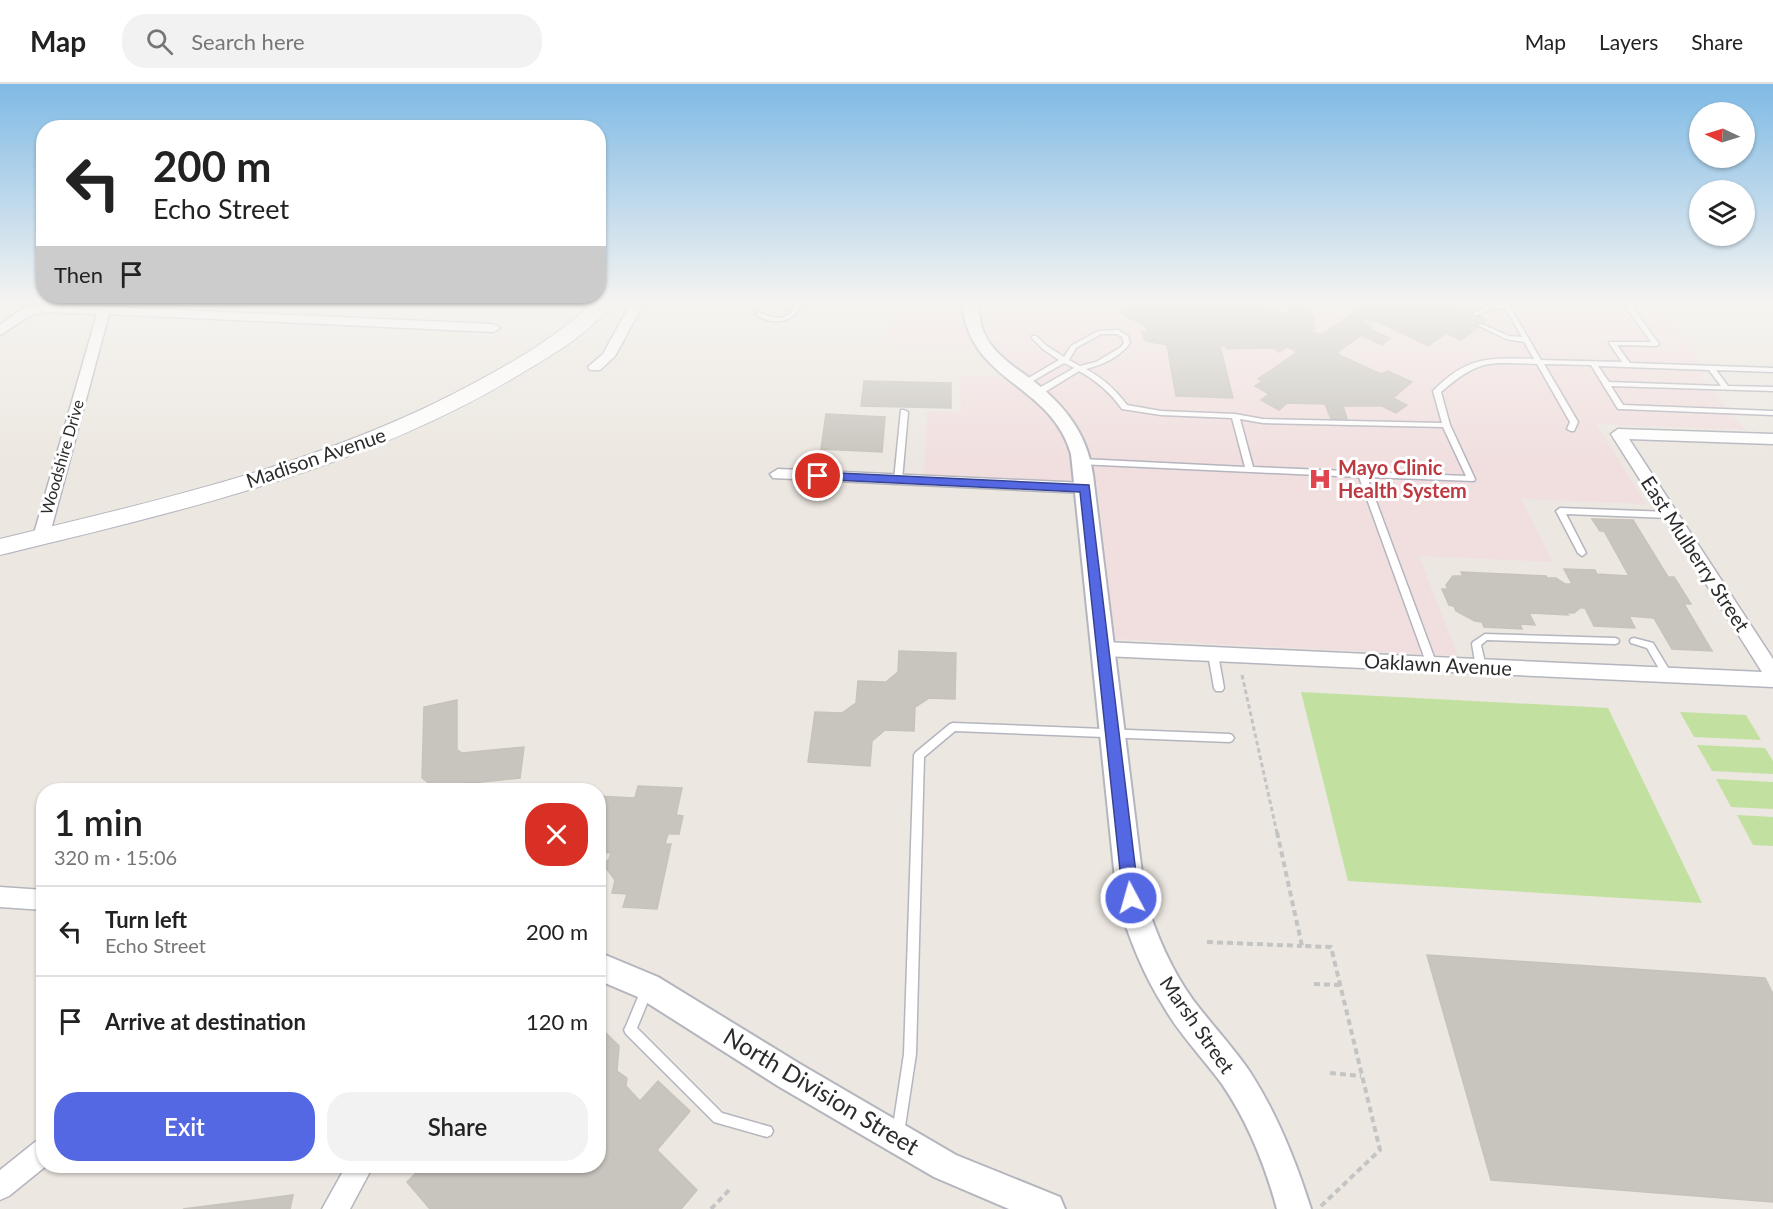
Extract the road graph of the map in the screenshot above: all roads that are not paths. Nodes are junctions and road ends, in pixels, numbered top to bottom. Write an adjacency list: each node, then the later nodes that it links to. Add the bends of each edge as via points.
1 (91, 356): 36 (street, Woodshire Drive)
2 (512, 356): 36 (main road, Madison Avenue, via 433,399 377,424 290,456)
3 (536, 356): 36 (main road, Madison Avenue, via 461,400 330,456 253,481)
4 (608, 356): 16 (street)
5 (990, 356): 20 (street, Marsh Street)
6 (1056, 356): 11 (lane)
7 (1067, 356): 11 (lane)
8 (1111, 356): 17 (lane, via 1098,364)
9 (1537, 356): 12 (lane)
10 (1621, 356): 14 (lane)
11 (1064, 360): 17 (lane); 20 (lane)
12 (1540, 361): 13 (lane); 26 (lane, via 1487,360 1467,366 1437,391); 27 (lane, via 1574,422)
13 (1593, 363): 14 (lane); 19 (lane)
14 (1627, 364): 15 (lane)
15 (1710, 367): 18 (lane); 21 (lane)
16 (594, 368)
17 (1079, 368): 20 (lane); 25 (lane, via 1109,385 1125,407)
18 (1773, 370)
19 (1606, 384): 21 (lane); 24 (lane, via 1621,408)
20 (1031, 388): 29 (street, Marsh Street, via 1052,406 1074,437)
21 (1726, 388): 22 (lane)
22 (1773, 389)
23 (904, 412): 33 (lane)
24 (1773, 413)
25 (1235, 416): 26 (lane, via 1263,421); 30 (lane)
26 (1446, 425): 32 (lane, via 1471,479)
27 (1571, 429)
28 (1773, 439): 35 (street, East Mulberry Street, via 1618,434)
29 (1082, 462): 30 (lane); 34 (street, Marsh Street)
30 (1250, 470): 32 (lane)
31 (778, 474): 33 (street)
32 (1363, 476): 44 (lane)
33 (898, 480): 34 (street)
34 (1085, 488): 42 (street, Marsh Street)
35 (1670, 514): 39 (lane, via 1560,511); 46 (street, East Mulberry Street)
36 (42, 529): 37 (main road, Madison Avenue); 38 (main road, Madison Avenue)
37 (0, 532)
38 (0, 547)
39 (1582, 553)
40 (1615, 641): 45 (lane, via 1485,637 1476,644)
41 (1634, 641): 47 (lane, via 1650,645)
42 (1104, 649): 43 (street, Oaklawn Avenue); 50 (street, Marsh Street)
43 (1213, 654): 44 (street, Oaklawn Avenue); 49 (lane)
44 (1431, 665): 45 (street, Oaklawn Avenue)
45 (1481, 668): 47 (street, Oaklawn Avenue)
46 (1773, 674)
47 (1668, 676): 48 (street, Oaklawn Avenue)
48 (1773, 680)
49 (1219, 688)
50 (1113, 732): 51 (lane); 57 (lane, via 953,727 919,755 910,1054); 63 (street, Marsh Street, via 1131,898 1141,934 1176,1000 1239,1083 1265,1128)
51 (1229, 738)
52 (0, 897): 53 (street)
53 (36, 899)
54 (606, 969): 55 (street, North Division Street)
55 (648, 987): 56 (lane, via 630,1030 718,1118); 57 (street, North Division Street)
56 (767, 1131)
57 (898, 1138): 62 (street, North Division Street, via 945,1166)
58 (36, 1158): 60 (street)
59 (356, 1173): 61 (street)
60 (0, 1187)
61 (335, 1209)
62 (1048, 1209)
63 (1294, 1209)

